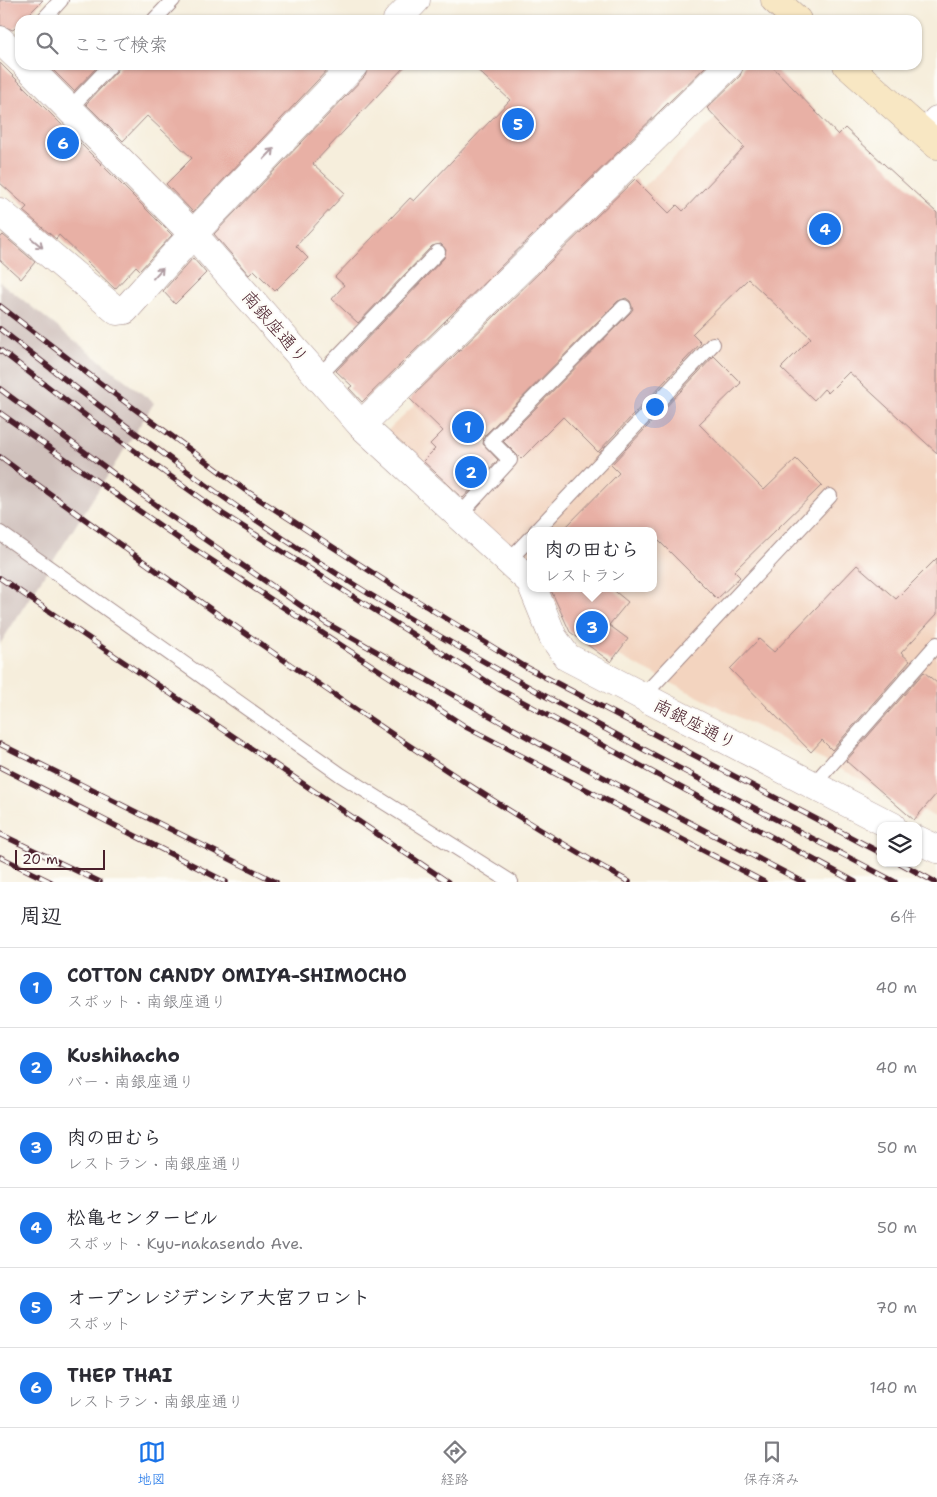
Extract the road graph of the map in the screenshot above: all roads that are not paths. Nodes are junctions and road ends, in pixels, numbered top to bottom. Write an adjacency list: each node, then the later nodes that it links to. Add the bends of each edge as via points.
1 (61, 0): 4 (lane)
2 (173, 0): 5 (lane)
3 (416, 0): 6 (street)
4 (48, 15)
5 (159, 15)
6 (402, 15)
7 (33, 70): 12 (street, 南銀座通り)
8 (106, 70): 12 (lane)
9 (349, 70): 15 (street, one-way to 9)
10 (724, 70): 20 (street)
11 (853, 70): 13 (main road)
12 (70, 108): 15 (street, 南銀座通り)
13 (933, 133)
14 (0, 212): 15 (street, one-way to 15, via 117,311 125,310)
15 (193, 234): 19 (street, 南銀座通り)
16 (438, 252): 19 (lane)
17 (624, 307): 22 (lane, via 491,441 510,460)
18 (713, 344): 23 (lane)
19 (318, 376): 20 (street, 南銀座通り)
20 (361, 425): 22 (street, 南銀座通り)
21 (830, 496): 30 (lane)
22 (458, 517): 26 (street, 南銀座通り)
23 (540, 527)
24 (0, 533): 35 (lane, via 341,775)
25 (527, 541): 26 (lane)
26 (509, 560): 27 (street, 南銀座通り)
27 (527, 578)
28 (535, 592): 30 (street, 南銀座通り, via 553,636 567,657)
29 (937, 644): 31 (lane)
30 (643, 696): 31 (street, 南銀座通り)
31 (813, 785): 32 (street, 南銀座通り)
32 (884, 822)
33 (922, 842): 34 (street)
34 (937, 849)
35 (511, 882)

